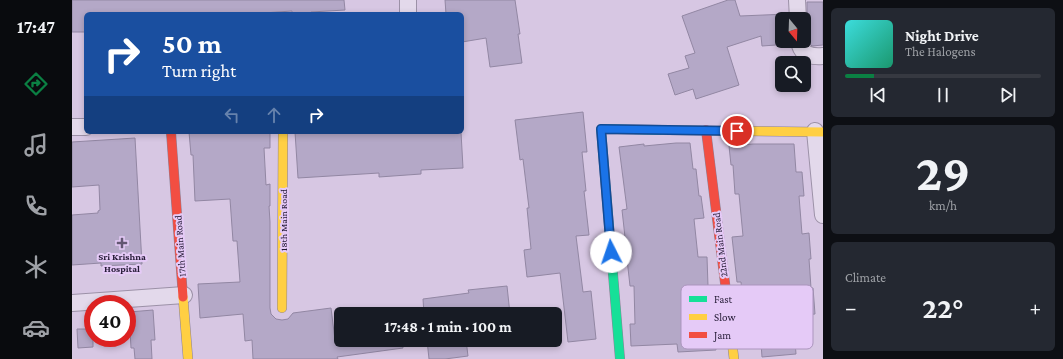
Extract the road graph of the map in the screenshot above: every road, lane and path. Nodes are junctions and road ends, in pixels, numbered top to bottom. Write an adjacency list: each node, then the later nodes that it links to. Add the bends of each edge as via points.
1 (408, 0): 3 (street)
2 (797, 0): 4 (street)
3 (408, 12)
4 (798, 12)
5 (801, 48): 6 (street, via 804,53 814,57)
6 (823, 56)
7 (84, 127): 8 (street)
8 (72, 128)
9 (706, 130): 10 (street); 14 (street, 22nd Main Road); 20 (street, via 601,129)
10 (819, 131): 13 (street)
11 (171, 134): 15 (street, 17th Main Road)
12 (283, 134): 17 (street, 18th Main Road)
13 (823, 215)
14 (725, 285)
15 (184, 295): 16 (street); 19 (street, 17th Main Road)
16 (72, 303)
17 (282, 308)
18 (733, 349): 21 (street, 22nd Main Road)
19 (188, 359)
20 (620, 359)
21 (734, 359)

